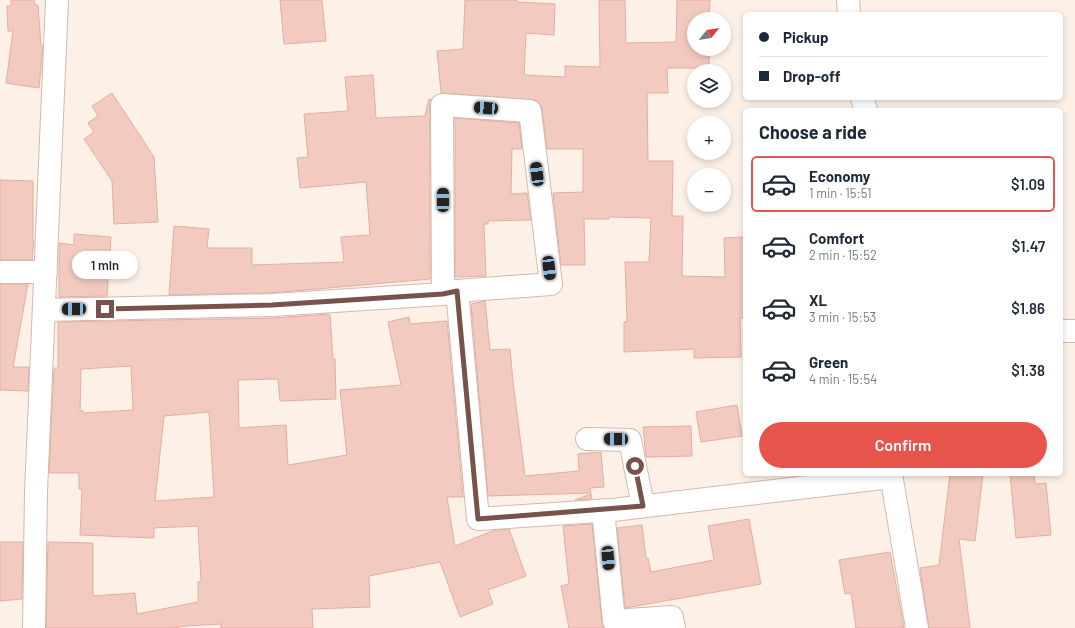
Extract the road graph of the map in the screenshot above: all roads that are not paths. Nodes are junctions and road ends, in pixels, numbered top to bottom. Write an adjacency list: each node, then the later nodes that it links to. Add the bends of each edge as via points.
1 (57, 0): 5 (street)
2 (848, 0): 3 (street)
3 (849, 12)
4 (0, 272): 5 (street)
5 (46, 272): 7 (street)
6 (450, 292): 6 (street, via 550,284 530,111 442,105); 7 (street, via 272,305); 14 (street, via 478,519)
7 (44, 310): 15 (street, via 36,492)
8 (1063, 331): 9 (street)
9 (1075, 331)
10 (587, 439): 13 (street, via 630,440)
11 (883, 476): 13 (street)
12 (891, 476): 17 (street)
13 (643, 506): 14 (street)
14 (603, 510): 16 (street, via 614,621 672,617)
15 (34, 628)
16 (674, 628)
17 (916, 628)

